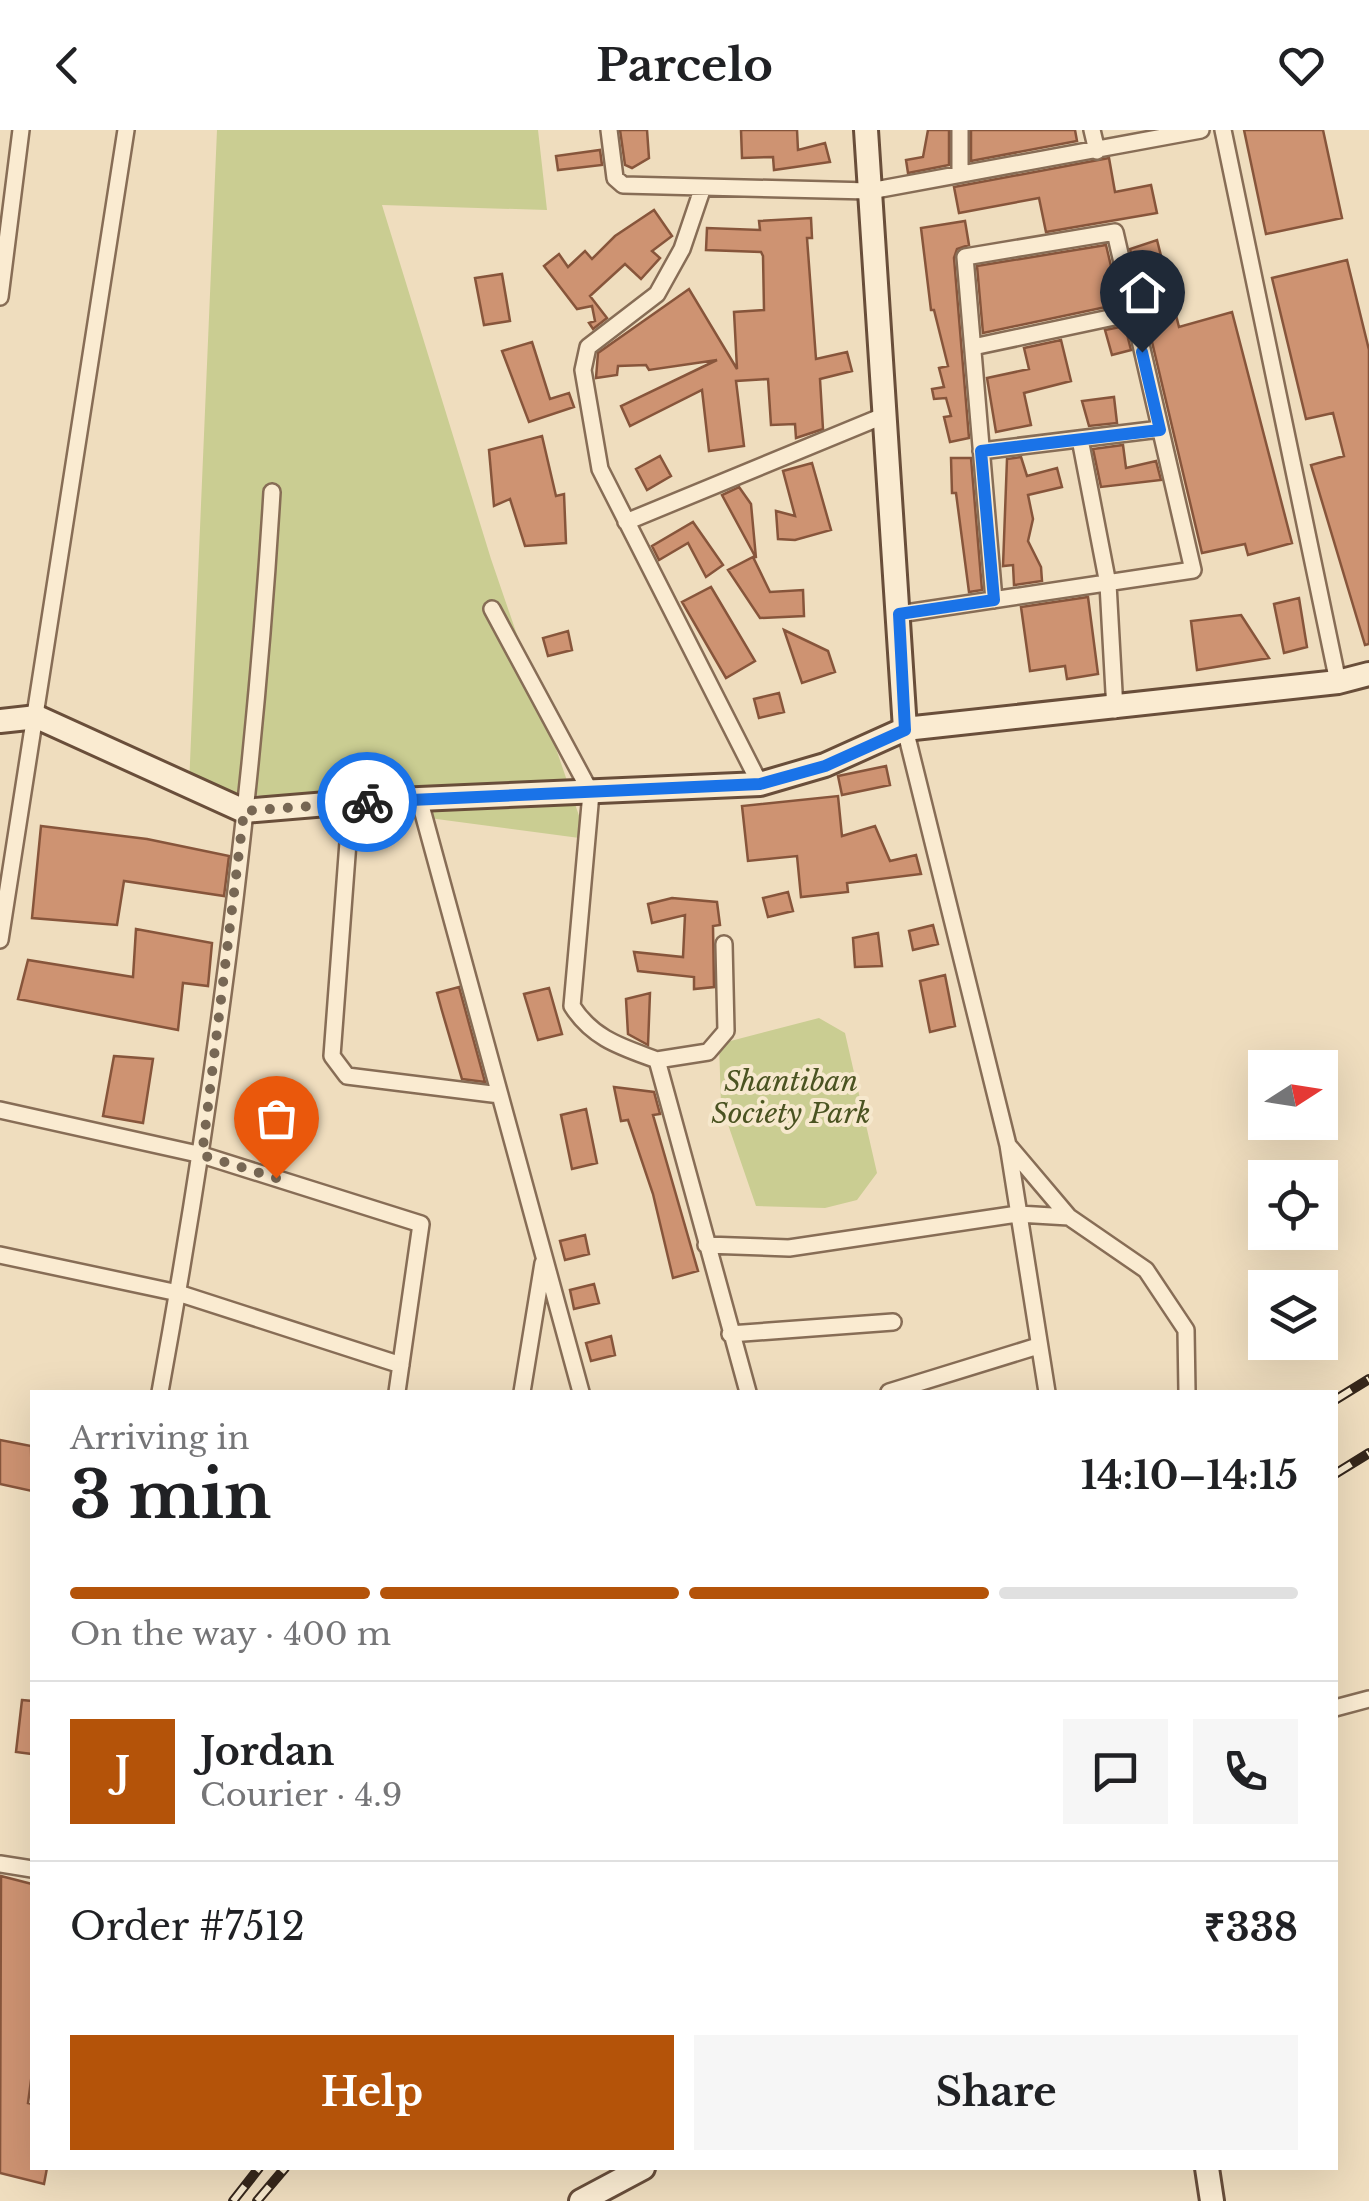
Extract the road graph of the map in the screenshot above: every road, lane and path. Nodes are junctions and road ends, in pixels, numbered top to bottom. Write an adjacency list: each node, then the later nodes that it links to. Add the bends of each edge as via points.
1 (21, 130): 13 (street)
2 (126, 130): 29 (street)
3 (609, 130): 11 (street, via 614,178 624,185)
4 (866, 130): 12 (main road)
5 (960, 130): 10 (street)
6 (1092, 130): 9 (street)
7 (1201, 130): 9 (street)
8 (1223, 130): 27 (street)
9 (1097, 151): 10 (street)
10 (960, 174): 12 (street)
11 (703, 187): 12 (street); 21 (street, via 682,250 657,294 588,347 583,370 600,470)
12 (870, 191): 16 (main road)
13 (0, 297)
14 (1133, 314): 15 (street); 15 (street, via 1114,232 964,257); 17 (street)
15 (973, 348): 19 (street)
16 (883, 416): 21 (street); 25 (main road)
17 (1160, 430): 18 (street); 22 (street, via 1193,570)
18 (1080, 439): 19 (street); 22 (street)
19 (981, 451): 23 (street)
20 (272, 492): 36 (street, via 260,692)
21 (626, 522): 32 (street)
22 (1108, 584): 23 (street); 28 (street)
23 (994, 600): 25 (street)
24 (492, 609): 33 (street)
25 (899, 614): 31 (main road)
26 (1369, 674): 27 (main road)
27 (1338, 682): 28 (main road)
28 (1115, 710): 31 (main road)
29 (37, 717): 30 (main road); 36 (main road); 37 (street)
30 (0, 721)
31 (905, 730): 32 (main road, via 825,766); 42 (street)
32 (760, 784): 33 (main road)
33 (590, 793): 35 (main road); 39 (street, via 572,1006 586,1028)
34 (351, 802): 35 (main road); 36 (main road); 40 (street, via 332,1056 347,1076)
35 (420, 802): 40 (street)
36 (244, 811): 43 (street)
37 (0, 940)
38 (724, 944): 39 (street, via 726,1031 708,1052)
39 (657, 1060): 46 (street)
40 (500, 1094): 48 (street)
41 (0, 1110): 43 (street)
42 (1008, 1145): 44 (street); 45 (street)
43 (202, 1155): 49 (street); 53 (street, via 422,1224)
44 (1018, 1214): 45 (street); 46 (street, via 789,1248); 52 (street)
45 (1069, 1216): 61 (street, via 1146,1270 1186,1330)
46 (706, 1245): 51 (street)
47 (0, 1255): 49 (street)
48 (545, 1255): 56 (street); 57 (street)
49 (178, 1292): 53 (street); 54 (street)
50 (893, 1322): 51 (street)
51 (730, 1334): 58 (street)
52 (1038, 1346): 59 (street); 60 (street)
53 (401, 1365): 55 (street)
54 (160, 1390)
55 (397, 1390)
56 (522, 1390)
57 (580, 1390)
58 (747, 1390)
59 (895, 1390)
60 (1046, 1390)
61 (1187, 1390)
62 (1369, 1699): 63 (street)
63 (1338, 1707)
64 (0, 1864): 65 (street)
65 (30, 1869)
66 (638, 2170): 68 (main road)
67 (1207, 2170): 69 (main road)
68 (581, 2201)
69 (1212, 2201)

